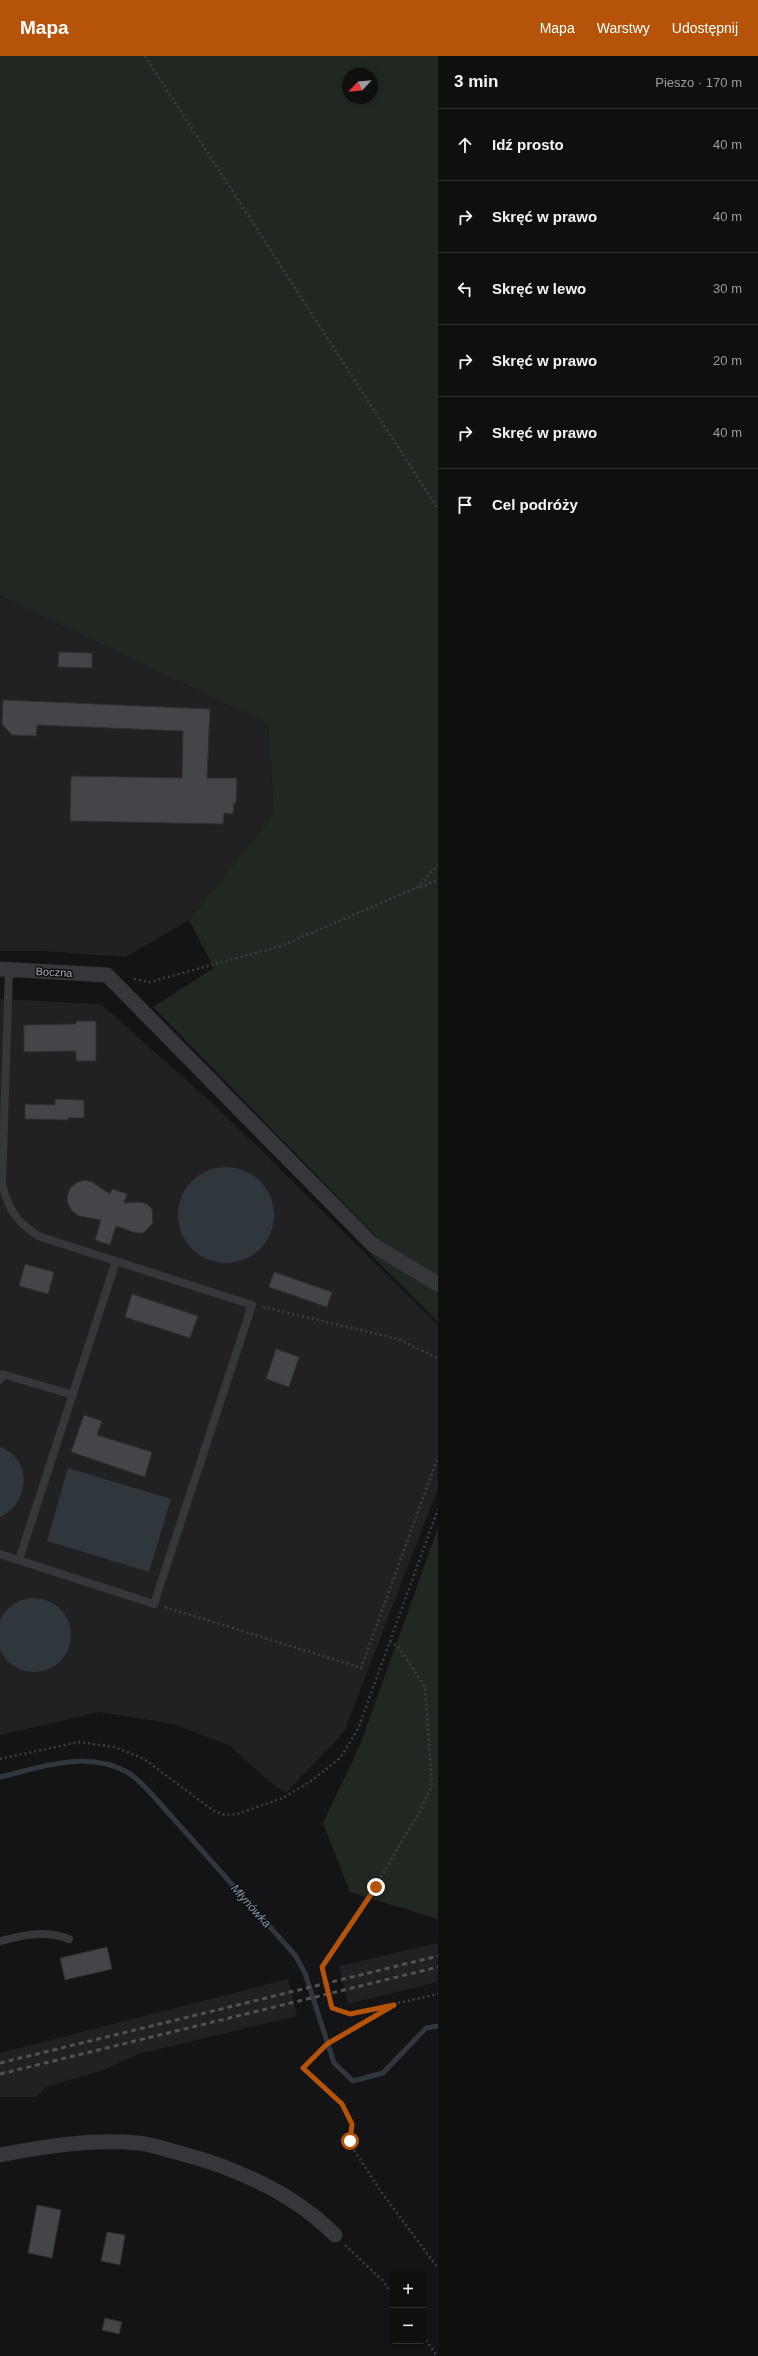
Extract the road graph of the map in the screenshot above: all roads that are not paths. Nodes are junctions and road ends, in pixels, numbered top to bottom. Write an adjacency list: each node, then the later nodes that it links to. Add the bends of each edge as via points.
1 (4, 970): 2 (lane, via 2,1184 8,1206 20,1224 38,1236); 3 (street, Boczna, via 107,975 373,1245)
2 (116, 1261): 5 (lane); 7 (lane, via 252,1305 154,1604)
3 (438, 1284)
4 (0, 1380): 5 (lane, via 2,1374)
5 (72, 1395): 7 (lane)
6 (0, 1554): 7 (lane)
7 (19, 1560)
8 (69, 1939): 9 (lane, via 58,1934 31,1933)
9 (0, 1941)
10 (0, 2155): 11 (street, via 92,2141 146,2144 207,2160 259,2181 310,2213)
11 (335, 2235)

